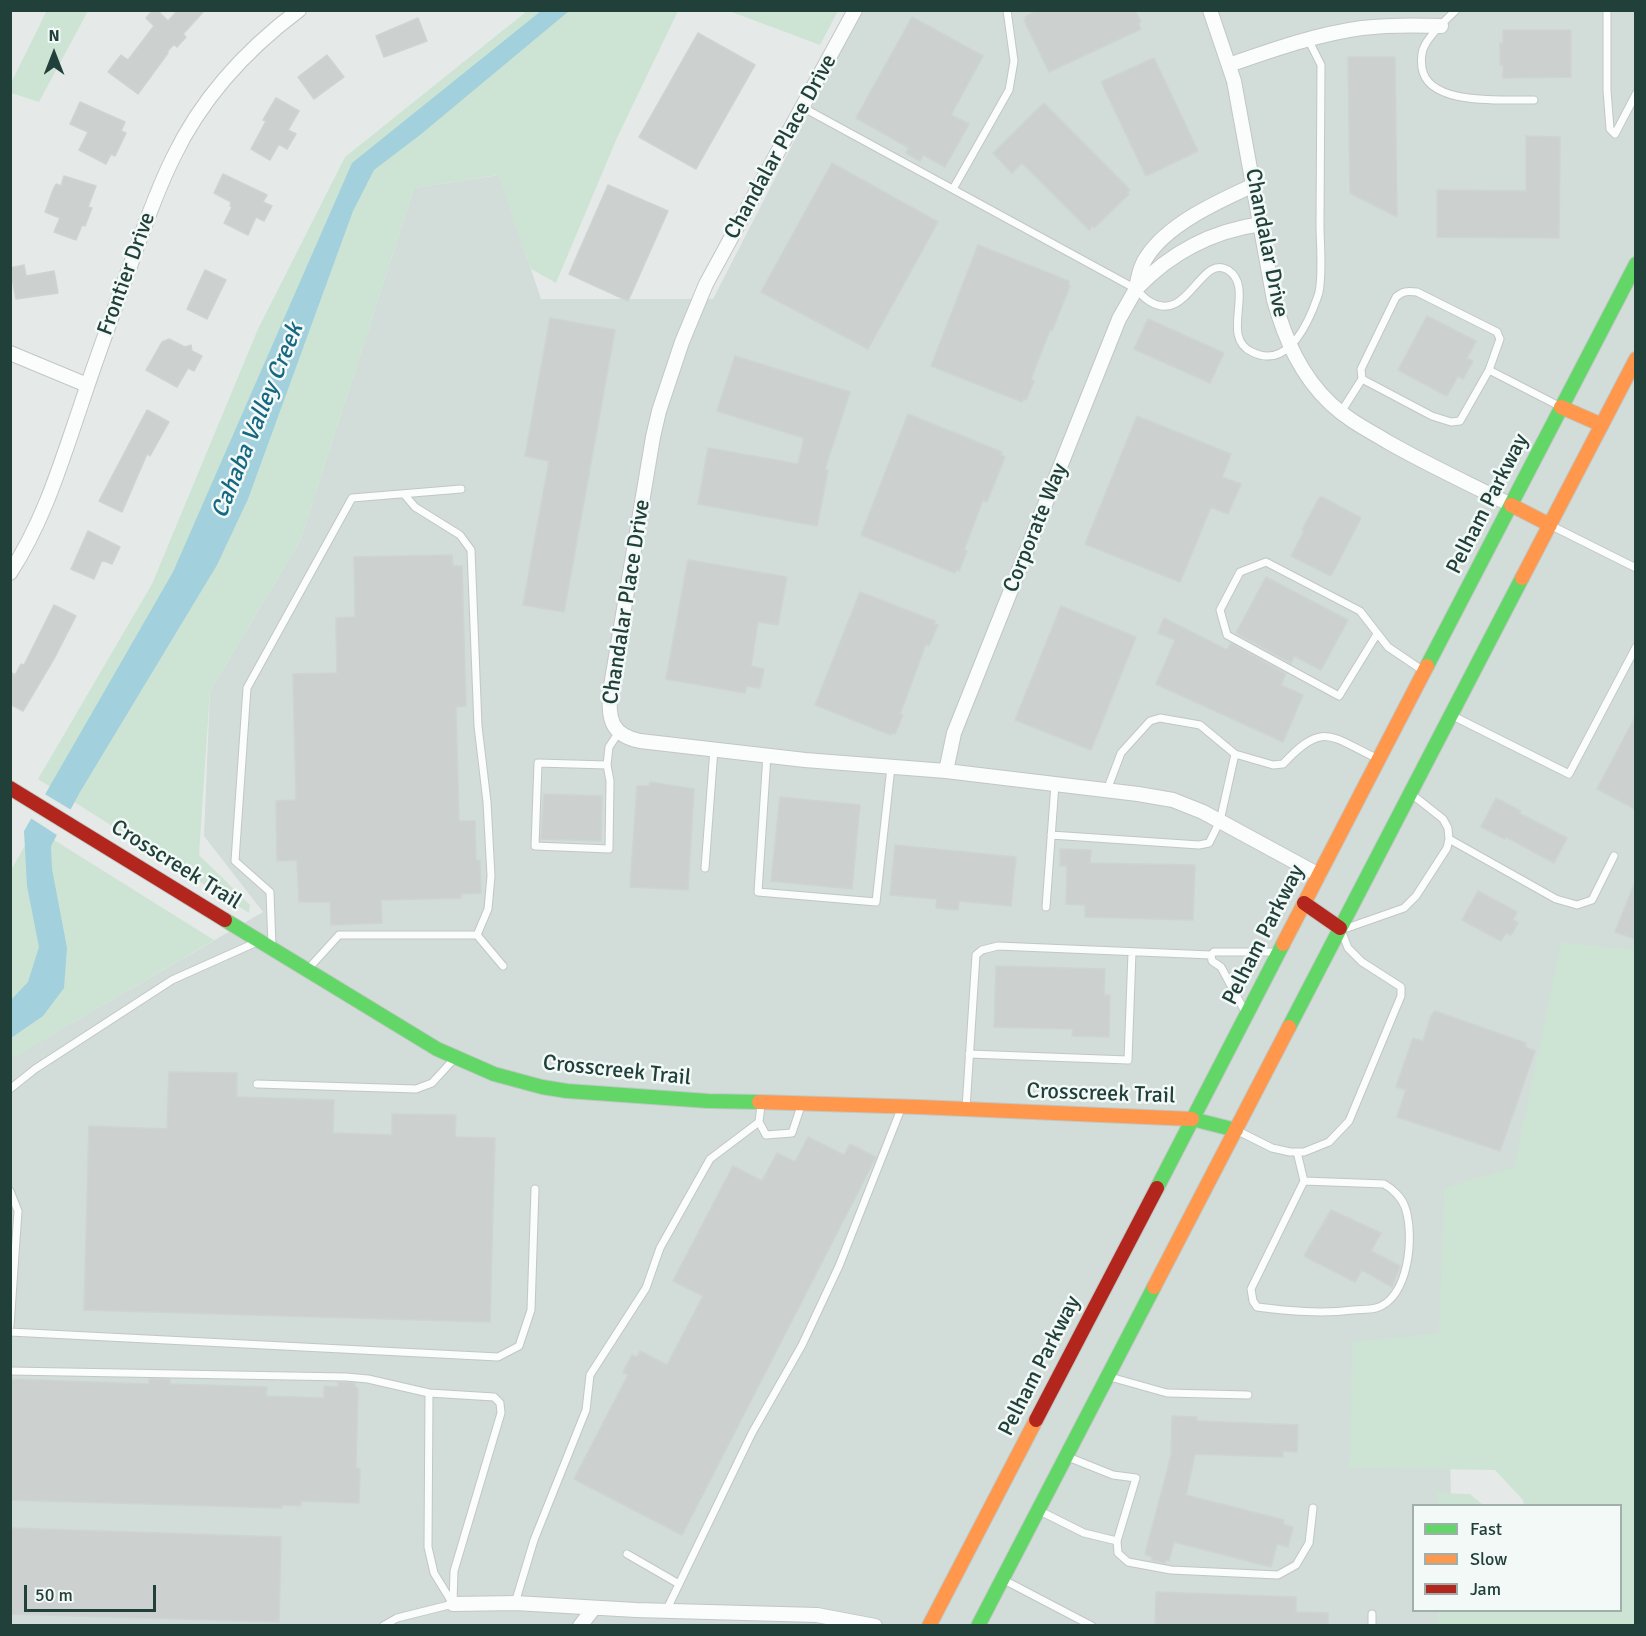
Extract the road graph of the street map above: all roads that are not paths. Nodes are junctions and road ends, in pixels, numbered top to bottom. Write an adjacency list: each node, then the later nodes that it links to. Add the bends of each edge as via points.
1 (299, 10): 23 (street, Frontier Drive, via 231,72 191,124 161,184)
2 (855, 10): 12 (street, Chandalar Place Drive)
3 (1006, 10): 14 (lane, via 1014,61 1009,90)
4 (1210, 10): 9 (street, Chandalar Drive)
5 (1456, 10): 7 (lane)
6 (1607, 10): 10 (lane, via 1607,90 1610,129 1615,134)
7 (1441, 26): 8 (street, via 1360,28); 11 (lane, via 1424,46 1421,60 1423,74 1436,89 1453,96)
8 (1308, 39): 9 (street); 18 (lane, via 1321,64 1319,292 1303,332)
9 (1229, 64): 13 (street, Chandalar Drive)
10 (1635, 94)
11 (1534, 99)
12 (802, 107): 14 (lane); 37 (street, Chandalar Place Drive, via 698,302 659,411 610,692 610,717)
13 (1254, 185): 15 (street, Chandalar Drive); 17 (street, Corporate Way, via 1224,199 1157,243 1146,258)
14 (953, 189): 17 (lane)
15 (1261, 224): 17 (street, Corporate Way, via 1218,233 1189,248 1150,274); 18 (street, Chandalar Drive, via 1274,300)
16 (1635, 264): 24 (main road, Pelham Parkway)
17 (1136, 289): 18 (lane, via 1150,302 1162,306 1175,304 1188,297 1204,274 1225,268 1233,274 1239,291 1240,342 1260,356); 44 (street, Corporate Way, via 1119,319 958,722)
18 (1290, 347): 25 (street, Chandalar Drive, via 1311,381)
19 (10, 353): 23 (street)
20 (1635, 359): 26 (main road)
21 (1489, 370): 22 (lane, via 1461,421 1451,422); 22 (lane, via 1500,339 1497,332 1408,291 1396,297 1361,369); 24 (lane)
22 (1362, 379): 25 (lane)
23 (87, 385): 32 (street, Frontier Drive, via 53,489)
24 (1561, 407): 26 (main road); 29 (main road, Pelham Parkway)
25 (1341, 412): 29 (street, Chandalar Drive, via 1401,449)
26 (1602, 425): 30 (main road)
27 (461, 489): 28 (lane)
28 (404, 494): 58 (lane, via 415,507 460,535 471,550 478,726 488,802 491,876 488,909); 59 (lane, via 352,498 247,688 235,861 270,892)
29 (1510, 505): 30 (main road); 35 (main road, Pelham Parkway)
30 (1550, 525): 31 (lane); 36 (main road)
31 (1635, 568)
32 (10, 573)
33 (1377, 634): 33 (lane, via 1360,611 1266,562 1240,572 1220,610 1227,635 1339,696); 35 (lane, via 1388,647)
34 (1635, 647): 36 (lane, via 1569,774)
35 (1425, 671): 41 (main road, Pelham Parkway)
36 (1451, 715): 48 (main road)
37 (619, 732): 38 (street, Chandalar Place Drive, via 640,741); 42 (lane, via 609,747)
38 (714, 749): 40 (street, Chandalar Place Drive); 53 (lane)
39 (1235, 754): 41 (lane, via 1273,765 1283,764 1305,743 1329,735); 47 (lane, via 1200,725 1160,718 1150,721 1121,753); 49 (lane)
40 (767, 755): 43 (street, Chandalar Place Drive); 43 (lane, via 758,892 876,902)
41 (1379, 759): 54 (main road, Pelham Parkway)
42 (607, 765): 42 (lane, via 538,763 535,846 609,849)
43 (891, 767): 44 (street, Chandalar Place Drive)
44 (946, 771): 45 (street, Chandalar Place Drive)
45 (1055, 784): 47 (street, Chandalar Place Drive); 50 (lane)
46 (13, 789): 59 (main road, Crosscreek Trail)
47 (1107, 790): 49 (street, Chandalar Place Drive, via 1173,800)
48 (1410, 793): 51 (lane, via 1443,819); 57 (main road)
49 (1220, 821): 50 (lane, via 1209,843 1199,845); 54 (street, Chandalar Place Drive)
50 (1051, 835): 56 (lane)
51 (1449, 839): 52 (lane, via 1556,899 1577,905 1592,900); 57 (lane, via 1416,896 1404,908)
52 (1614, 856)
53 (705, 868)
54 (1319, 875): 55 (main road, Pelham Parkway)
55 (1304, 903): 57 (main road); 61 (main road, Pelham Parkway)
56 (1046, 907)
57 (1340, 928): 76 (main road); 77 (lane, via 1348,948 1401,987 1401,996 1349,1121 1329,1142)
58 (477, 935): 63 (lane); 64 (lane, via 339,935)
59 (266, 945): 64 (main road, Crosscreek Trail); 69 (lane, via 172,980)
60 (1132, 952): 62 (lane); 66 (lane, via 998,946 982,950 976,955); 66 (lane, via 1128,1060)
61 (1278, 952): 62 (lane); 65 (main road, Pelham Parkway)
62 (1211, 955): 65 (lane)
63 (503, 966)
64 (307, 970): 67 (main road, Crosscreek Trail)
65 (1246, 1015): 74 (main road, Pelham Parkway)
66 (969, 1054): 73 (lane)
67 (456, 1057): 68 (lane, via 432,1083 416,1089); 70 (main road, Crosscreek Trail, via 494,1074 567,1091)
68 (257, 1084)
69 (10, 1089)
70 (761, 1102): 71 (main road, Crosscreek Trail); 75 (lane)
71 (802, 1104): 72 (main road, Crosscreek Trail); 75 (lane, via 792,1133 766,1135)
72 (902, 1106): 73 (main road, Crosscreek Trail); 93 (lane, via 839,1266)
73 (966, 1109): 74 (main road, Crosscreek Trail)
74 (1192, 1119): 76 (main road, Crosscreek Trail); 103 (main road, Pelham Parkway)
75 (759, 1122): 94 (lane, via 710,1160 660,1248 646,1287 590,1375 586,1410 534,1540)
76 (1236, 1130): 77 (lane, via 1272,1148); 84 (main road)
77 (1297, 1152): 78 (lane)
78 (1304, 1182): 78 (lane, via 1384,1184 1393,1189 1405,1206 1409,1226 1406,1271 1394,1297 1377,1308 1339,1312 1257,1307 1251,1289)
79 (535, 1189): 82 (lane, via 531,1310 519,1346 498,1357)
80 (10, 1191): 81 (lane, via 18,1211)
81 (10, 1326)
82 (10, 1332)
83 (10, 1371): 85 (lane, via 346,1377)
84 (1108, 1376): 86 (lane, via 1167,1393); 87 (main road)
85 (429, 1393): 95 (lane, via 428,1546 434,1573); 95 (lane, via 494,1397 500,1403 501,1413 454,1571)
86 (1248, 1395)
87 (1066, 1456): 89 (main road); 90 (lane, via 1113,1475 1136,1478)
88 (1313, 1508): 90 (lane, via 1309,1543 1296,1565 1278,1575 1170,1570 1128,1562 1118,1553)
89 (1038, 1510): 90 (lane, via 1084,1533); 92 (main road)
90 (1117, 1541)
91 (627, 1554): 93 (lane)
92 (1002, 1579): 104 (main road); 105 (lane)
93 (679, 1584): 97 (lane)
94 (515, 1603): 95 (street); 96 (street)
95 (453, 1604): 100 (lane, via 397,1618)
96 (594, 1608): 97 (street); 101 (street)
97 (666, 1611): 99 (street)
98 (1372, 1614): 106 (lane)
99 (827, 1621): 102 (street)
100 (384, 1626)
101 (580, 1626)
102 (875, 1626)
103 (929, 1626)
104 (978, 1626)
105 (1092, 1626)
106 (1372, 1626)

